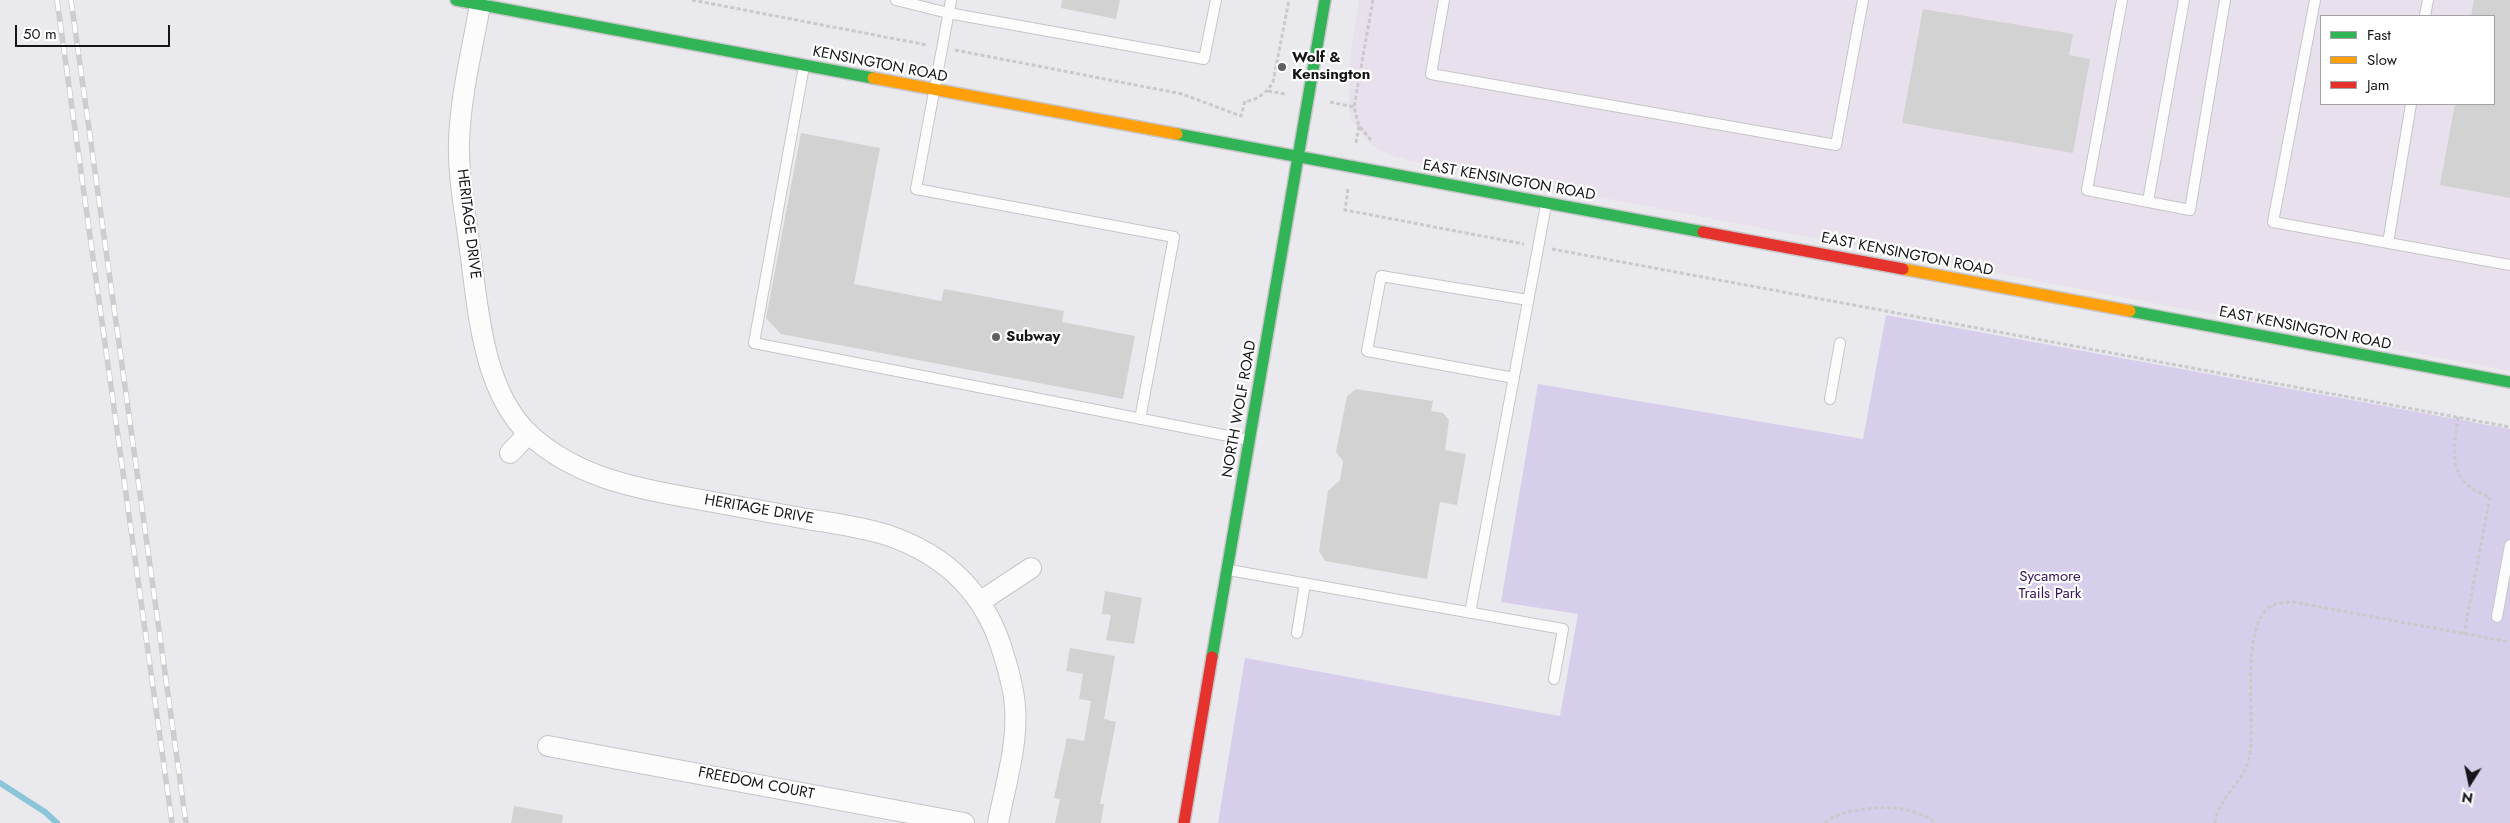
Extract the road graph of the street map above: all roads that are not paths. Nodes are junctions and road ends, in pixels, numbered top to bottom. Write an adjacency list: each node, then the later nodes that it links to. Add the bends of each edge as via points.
1 (456, 0): 13 (main road, KENSINGTON ROAD)
2 (896, 0): 14 (lane)
3 (951, 0): 14 (lane)
4 (1216, 0): 14 (lane, via 1204,59)
5 (1325, 0): 19 (main road, NORTH WOLF ROAD)
6 (1444, 0): 7 (lane, via 1431,74 1836,145)
7 (1863, 0)
8 (2122, 0): 20 (lane, via 2087,190)
9 (2184, 0): 20 (lane)
10 (2225, 0): 20 (lane, via 2190,210)
11 (2315, 0): 22 (lane, via 2272,222)
12 (2428, 0): 15 (lane)
13 (480, 2): 16 (main road, KENSINGTON ROAD); 30 (street, HERITAGE DRIVE, via 460,120 461,181 486,350 499,388)
14 (948, 13): 17 (lane)
15 (2425, 15)
16 (804, 66): 17 (main road, KENSINGTON ROAD); 29 (lane, via 754,342)
17 (933, 90): 19 (main road, KENSINGTON ROAD); 29 (lane, via 916,189 1174,237)
18 (2411, 105): 22 (lane)
19 (1298, 158): 21 (main road, EAST KENSINGTON ROAD); 31 (main road, NORTH WOLF ROAD)
20 (2148, 201)
21 (1546, 204): 24 (lane); 27 (main road, EAST KENSINGTON ROAD)
22 (2388, 243): 23 (lane)
23 (2510, 265)
24 (1528, 300): 26 (lane); 26 (lane, via 1381,276 1367,351)
25 (1840, 343): 28 (lane)
26 (1514, 378): 38 (lane)
27 (2510, 382)
28 (1830, 399)
29 (1140, 419): 31 (lane)
30 (528, 434): 32 (street); 37 (street, HERITAGE DRIVE, via 574,466 620,483 888,535 941,562)
31 (1250, 440): 35 (main road, NORTH WOLF ROAD)
32 (510, 453)
33 (2510, 545): 39 (lane)
34 (1031, 568): 37 (street)
35 (1228, 570): 36 (lane); 45 (main road, NORTH WOLF ROAD)
36 (1305, 583): 38 (lane); 40 (lane)
37 (980, 600): 44 (street, HERITAGE DRIVE, via 999,638 1016,708)
38 (1470, 613): 41 (lane, via 1563,629)
39 (2497, 617)
40 (1296, 633)
41 (1554, 679)
42 (548, 746): 43 (street, FREEDOM COURT)
43 (964, 823)
44 (998, 823)
45 (1184, 823)

